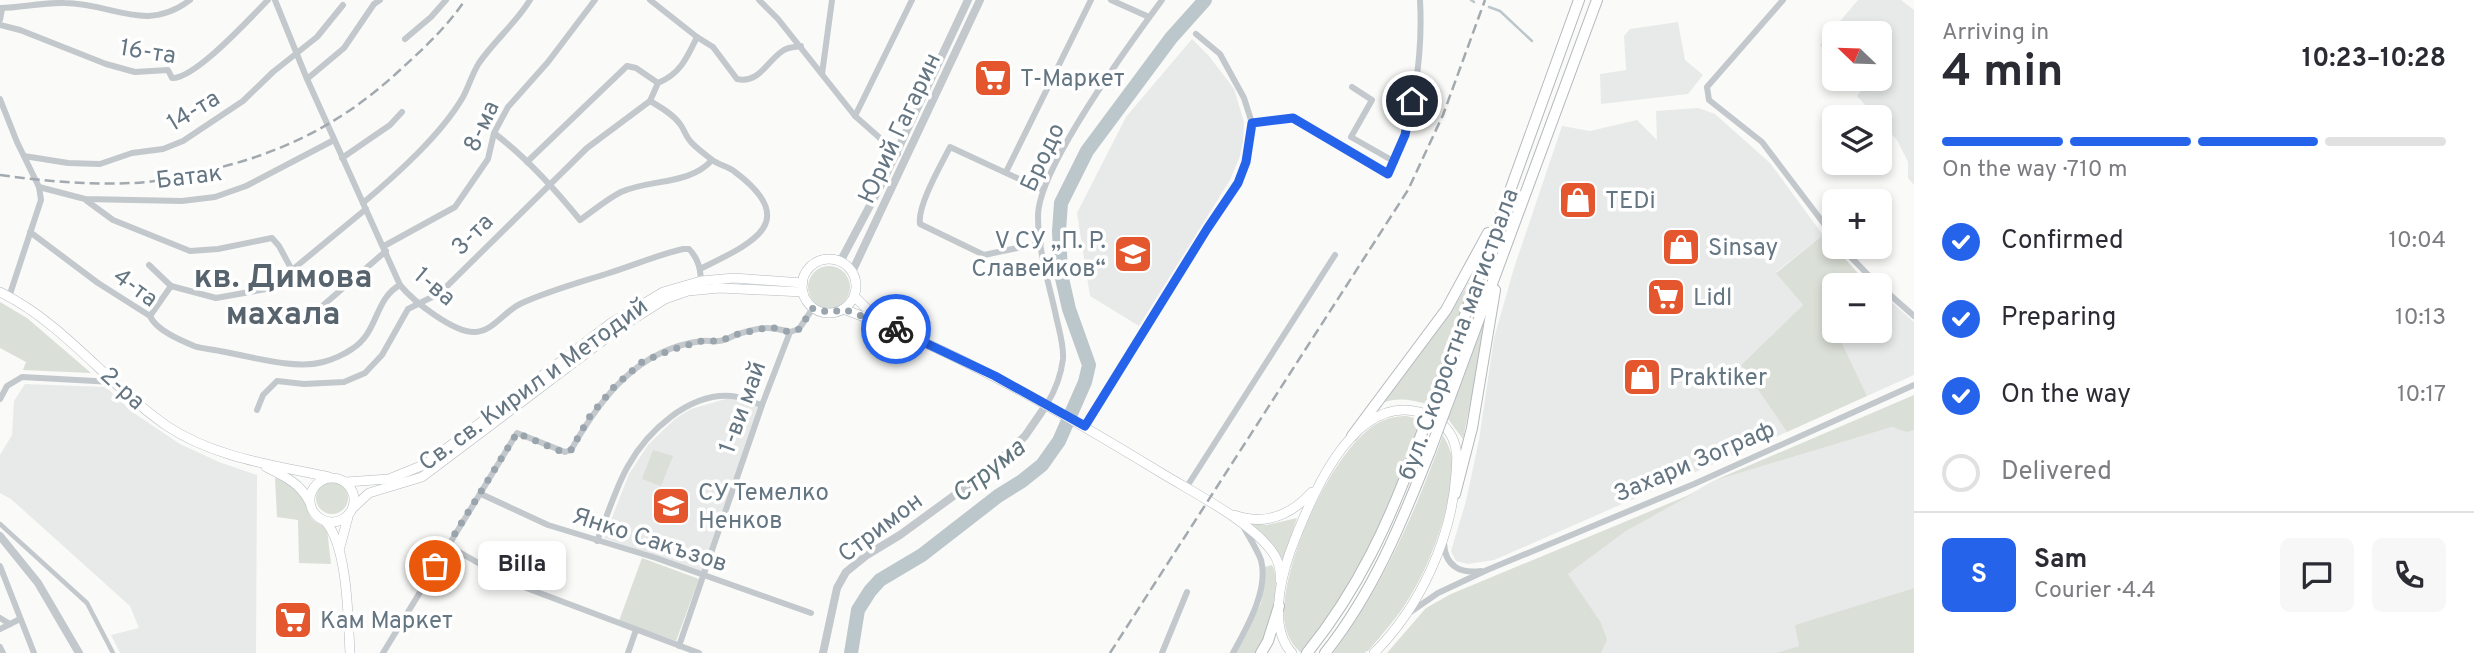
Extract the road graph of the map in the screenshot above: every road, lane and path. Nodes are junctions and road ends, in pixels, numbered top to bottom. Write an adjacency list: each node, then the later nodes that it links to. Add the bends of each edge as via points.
1 (190, 0): 21 (street, via 148,18)
2 (268, 0): 27 (street, 16-та, via 196,68 177,78 166,70 135,72 106,64)
3 (275, 0): 32 (street, 1-ва)
4 (380, 0): 34 (street, via 344,48)
5 (446, 0): 30 (street)
6 (530, 0): 57 (street, via 480,62 448,117)
7 (595, 0): 42 (street, 8-ма, via 508,107)
8 (650, 0): 29 (street)
9 (759, 0): 22 (street)
10 (832, 0): 33 (street)
11 (912, 0): 40 (street)
12 (968, 0): 44 (street, Юрий Гагарин)
13 (980, 0): 49 (street, Юрий Гагарин)
14 (1091, 0): 51 (street)
15 (1111, 0): 25 (street)
16 (1420, 0): 50 (street, via 1409,120)
17 (1579, 0): 55 (highway, бул. Скоростна магистрала)
18 (1597, 0): 65 (highway, бул. Скоростна магистрала)
19 (1783, 0): 58 (street, via 1707,87 1709,100 1762,142)
20 (1160, 1): 25 (street, Бродо)
21 (79, 2): 24 (street)
22 (767, 3): 31 (street)
23 (343, 5): 32 (street, 14-та)
24 (1, 8): 26 (street)
25 (1150, 17): 54 (street, Бродо, via 1125,49)
26 (0, 20)
27 (0, 25)
28 (1196, 34): 41 (street, via 1220,54)
29 (697, 37): 31 (street, via 713,47 737,79 747,81 786,48); 35 (street, 3-та, via 673,77)
30 (405, 39)
31 (801, 47): 33 (street)
32 (298, 54): 34 (street, 1-ва); 45 (street, 14-та, via 243,101 163,149 100,164)
33 (822, 74): 40 (street)
34 (307, 79): 43 (street, 1-ва)
35 (658, 83): 38 (street, 3-та); 48 (street, via 627,66)
36 (1352, 87): 50 (street, via 1372,100 1351,137)
37 (0, 99): 45 (street)
38 (650, 101): 47 (street, via 678,121 691,143); 52 (street, 3-та, via 587,148)
39 (402, 112): 46 (street)
40 (855, 116): 44 (street)
41 (1252, 123): 50 (street, via 1293,118 1388,174); 93 (street, via 1238,183)
42 (494, 133): 48 (street); 61 (street, 8-ма, via 488,159 455,207)
43 (334, 139): 46 (street, 1-ва); 56 (street, Батак, via 246,186 215,197)
44 (896, 153): 49 (street); 64 (street, Юрий Гагарин)
45 (24, 156): 53 (street)
46 (342, 159): 57 (street, 1-ва)
47 (712, 160): 52 (street, via 685,177 620,193 580,220); 67 (street, via 749,184 765,204 768,220 749,245)
48 (527, 162): 52 (street)
49 (904, 162): 69 (street, Юрий Гагарин)
50 (1395, 162)
51 (1006, 172): 54 (street); 60 (street, via 950,146 922,207 920,225 984,255)
52 (550, 184): 78 (street, 3-та, via 440,293)
53 (38, 187): 56 (street, Батак); 59 (street, via 41,200)
54 (1043, 190): 60 (street, Бродо, via 1038,216)
55 (1511, 190): 94 (highway, via 1446,310); 141 (highway, бул. Скоростна магистрала, bridge, via 1399,496 1350,595)
56 (85, 200): 68 (street, via 113,220 190,251 272,238)
57 (365, 206): 61 (street, 1-ва); 68 (street)
58 (1822, 221)
59 (30, 232): 75 (street); 81 (street, 4-та)
60 (1041, 243): 88 (street, Бродо, via 1063,356)
61 (385, 248): 71 (street, 1-ва); 83 (street, 8-ма, via 320,308)
62 (1335, 255): 99 (street)
63 (1853, 259): 70 (street)
64 (840, 262): 69 (main road); 74 (main road, via 816,263 806,273)
65 (1500, 263): 101 (highway, via 1472,428); 127 (highway, бул. Скоростна магистрала, bridge, via 1388,551)
66 (149, 265): 73 (street)
67 (701, 269): 72 (street); 78 (street, 1-ва, via 689,249 670,252 541,295 474,333)
68 (292, 270): 73 (street, via 280,285 216,298)
69 (852, 272): 76 (main road)
70 (1866, 273)
71 (400, 285): 78 (street, 1-ва); 81 (street, 4-та, via 383,300 369,334 353,349 322,362 271,360 197,347 153,324)
72 (701, 285): 74 (main road, Св. св. Кирил и Методий); 98 (main road, Св. св. Кирил и Методий, via 663,292 611,323 426,464 389,479); 103 (main road, Св. св. Кирил и Методий, via 649,308 621,327 422,477 369,493)
73 (171, 286): 81 (street)
74 (803, 287): 79 (main road)
75 (4, 295): 86 (main road, 2-ра, via 62,334)
76 (854, 296): 80 (main road); 84 (main road)
77 (1892, 297): 82 (street)
78 (420, 304): 92 (street, 3-та, via 408,309 382,355 365,373 344,382 277,382 263,395)
79 (813, 308): 80 (main road, via 831,313); 85 (street, 1-ви май, via 799,329)
80 (843, 309): 84 (main road)
81 (150, 316)
82 (1914, 316)
83 (277, 320)
84 (881, 323): 91 (main road)
85 (790, 332): 90 (street, 1-ви май); 100 (street, via 770,327 720,341 702,341 642,362 598,406 571,450 560,451 517,433)
86 (115, 382): 89 (street, via 22,377 7,386); 95 (main road, 2-ра, via 181,434)
87 (1914, 385): 114 (street, Захари Зограф)
88 (1053, 393): 91 (street, Стримон)
89 (0, 399)
90 (762, 405): 110 (street, via 741,398 714,398 681,410 657,428 626,468); 115 (street, 1-ви май)
91 (1051, 406): 93 (main road); 136 (street, Стримон, via 989,470 846,572 837,588)
92 (257, 410)
93 (1081, 424): 99 (main road)
94 (1352, 436): 97 (main road); 101 (main road, via 1390,410 1417,411 1435,419 1445,427 1458,454)
95 (259, 463): 96 (main road, 2-ра); 102 (main road, 2-ра, via 294,482)
96 (329, 477): 98 (main road); 102 (main road, via 316,484)
97 (1323, 480): 104 (main road, via 1284,515 1250,520); 117 (main road, via 1288,558)
98 (346, 482): 103 (main road, via 354,493)
99 (1186, 488): 104 (main road)
100 (481, 494): 110 (street, Янко Сакъзов, via 548,525); 111 (street)
101 (1455, 494): 108 (main road)
102 (310, 505): 105 (main road)
103 (352, 510): 105 (main road, via 340,521); 112 (main road)
104 (1223, 510): 107 (main road)
105 (326, 522): 112 (main road)
106 (0, 524): 131 (street, via 86,603)
107 (1243, 526): 117 (main road, via 1278,561); 138 (street, via 1261,559 1263,576 1256,606)
108 (1446, 530): 114 (street, Захари Зограф, via 1444,551 1453,567 1467,572); 121 (main road)
109 (0, 536): 130 (street, via 38,583)
110 (597, 541): 115 (street, Янко Сакъзов)
111 (447, 545): 124 (street, via 513,583); 133 (street)
112 (339, 552): 132 (main road)
113 (0, 566): 120 (street)
114 (1487, 570): 121 (street, Захари Зограф, via 1438,593)
115 (704, 576): 118 (street, Янко Сакъзов); 125 (street, 1-ви май)
116 (1187, 592): 137 (street)
117 (1280, 601): 139 (highway); 140 (main road, via 1281,634)
118 (811, 613)
119 (0, 618): 122 (street)
120 (20, 619): 122 (street); 129 (street)
121 (1402, 619): 142 (main road)
122 (10, 624): 123 (street)
123 (0, 629)
124 (636, 630): 125 (street); 134 (street)
125 (679, 646): 135 (street)
126 (0, 648): 128 (street)
127 (1327, 650)
128 (4, 653)
129 (34, 653)
130 (79, 653)
131 (113, 653)
132 (350, 653)
133 (383, 653)
134 (628, 653)
135 (699, 653)
136 (823, 653)
137 (1161, 653)
138 (1234, 653)
139 (1261, 653)
140 (1292, 653)
141 (1307, 653)
142 (1374, 653)

